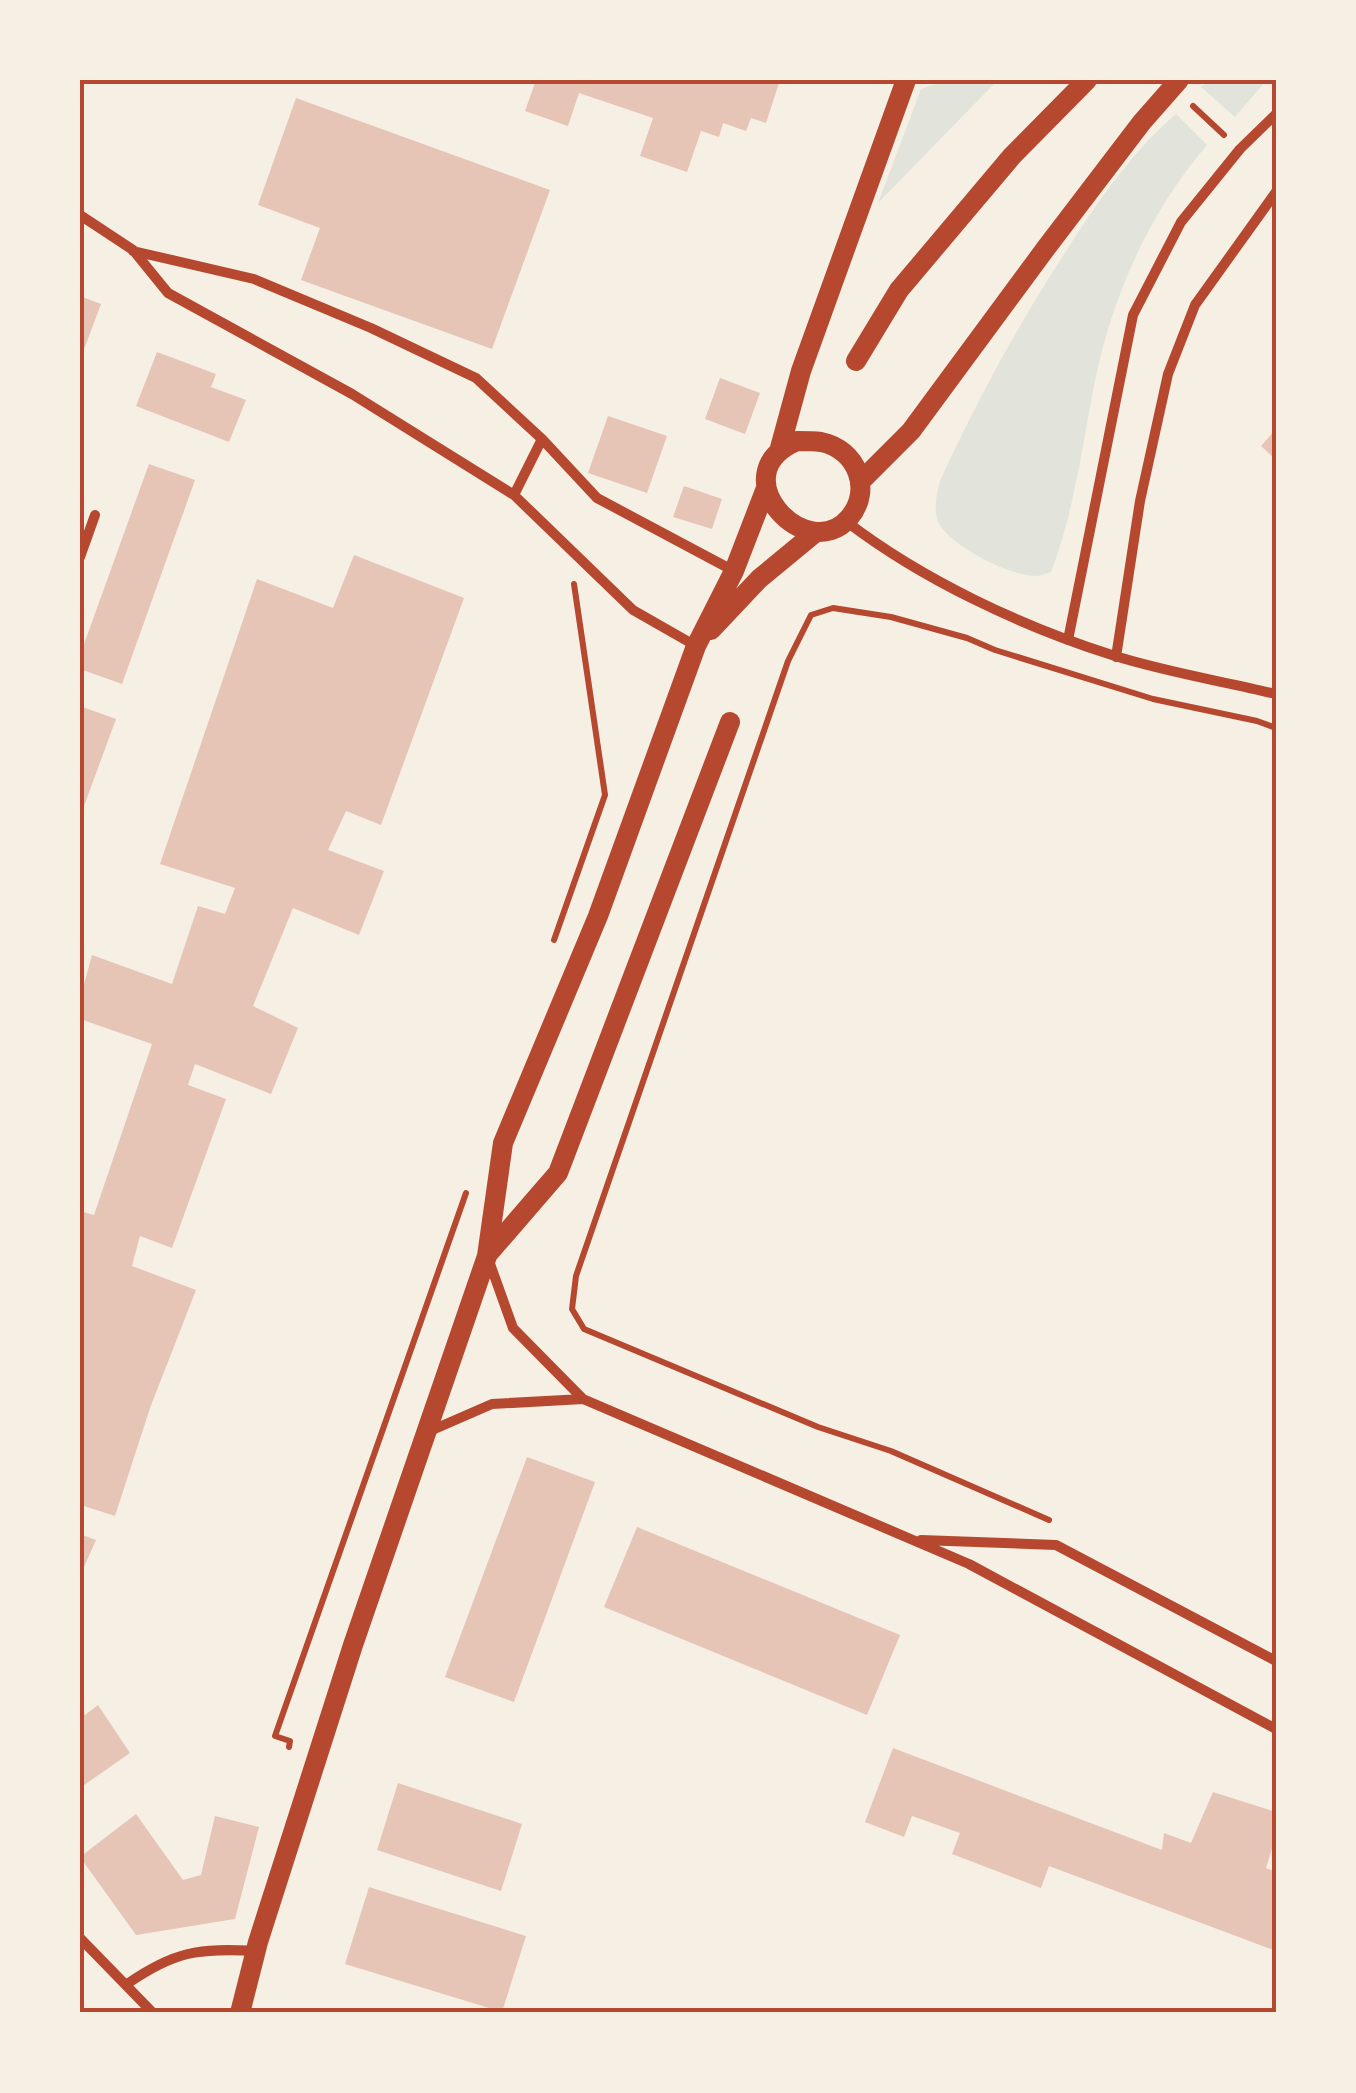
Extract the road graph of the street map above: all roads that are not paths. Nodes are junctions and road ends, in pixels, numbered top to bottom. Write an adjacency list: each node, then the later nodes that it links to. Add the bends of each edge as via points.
1 (1087, 80): 8 (main road, via 1012,156 899,290)
2 (908, 82): 10 (main road, via 801,371)
3 (1175, 84): 11 (main road, via 911,431)
4 (1276, 114): 19 (street, via 1181,222 1133,315)
5 (1276, 192): 21 (street, via 1195,305 1168,374)
6 (80, 214): 7 (street)
7 (132, 250): 9 (street, via 254,279 370,328 476,378); 13 (street, via 168,293 352,394)
8 (856, 361)
9 (542, 439): 13 (street); 18 (street, via 597,498)
10 (780, 448): 11 (main road, via 824,442 851,459); 12 (main road)
11 (862, 480): 15 (main road, via 860,502)
12 (766, 488): 16 (main road, via 774,508 792,524); 18 (main road)
13 (514, 496): 20 (street, via 634,610)
14 (95, 514): 17 (street)
15 (847, 522): 16 (main road); 19 (street, via 934,579)
16 (816, 532): 20 (main road, via 759,579)
17 (80, 557)
18 (734, 571): 20 (main road)
19 (1068, 640): 21 (street)
20 (696, 646): 24 (main road, via 598,916 503,1143)
21 (1116, 657): 22 (street)
22 (1276, 694)
23 (730, 722): 24 (main road, via 558,1173)
24 (487, 1256): 25 (street, via 512,1328); 26 (main road)
25 (583, 1399): 26 (street, via 492,1404); 27 (street)
26 (423, 1434): 31 (main road)
27 (912, 1540): 28 (street, via 1056,1545); 29 (street)
28 (1276, 1660)
29 (1276, 1729)
30 (80, 1938): 32 (street)
31 (256, 1951): 32 (street, via 211,1948 160,1962); 34 (main road)
32 (127, 1984): 33 (street)
33 (153, 2013)
34 (240, 2013)

